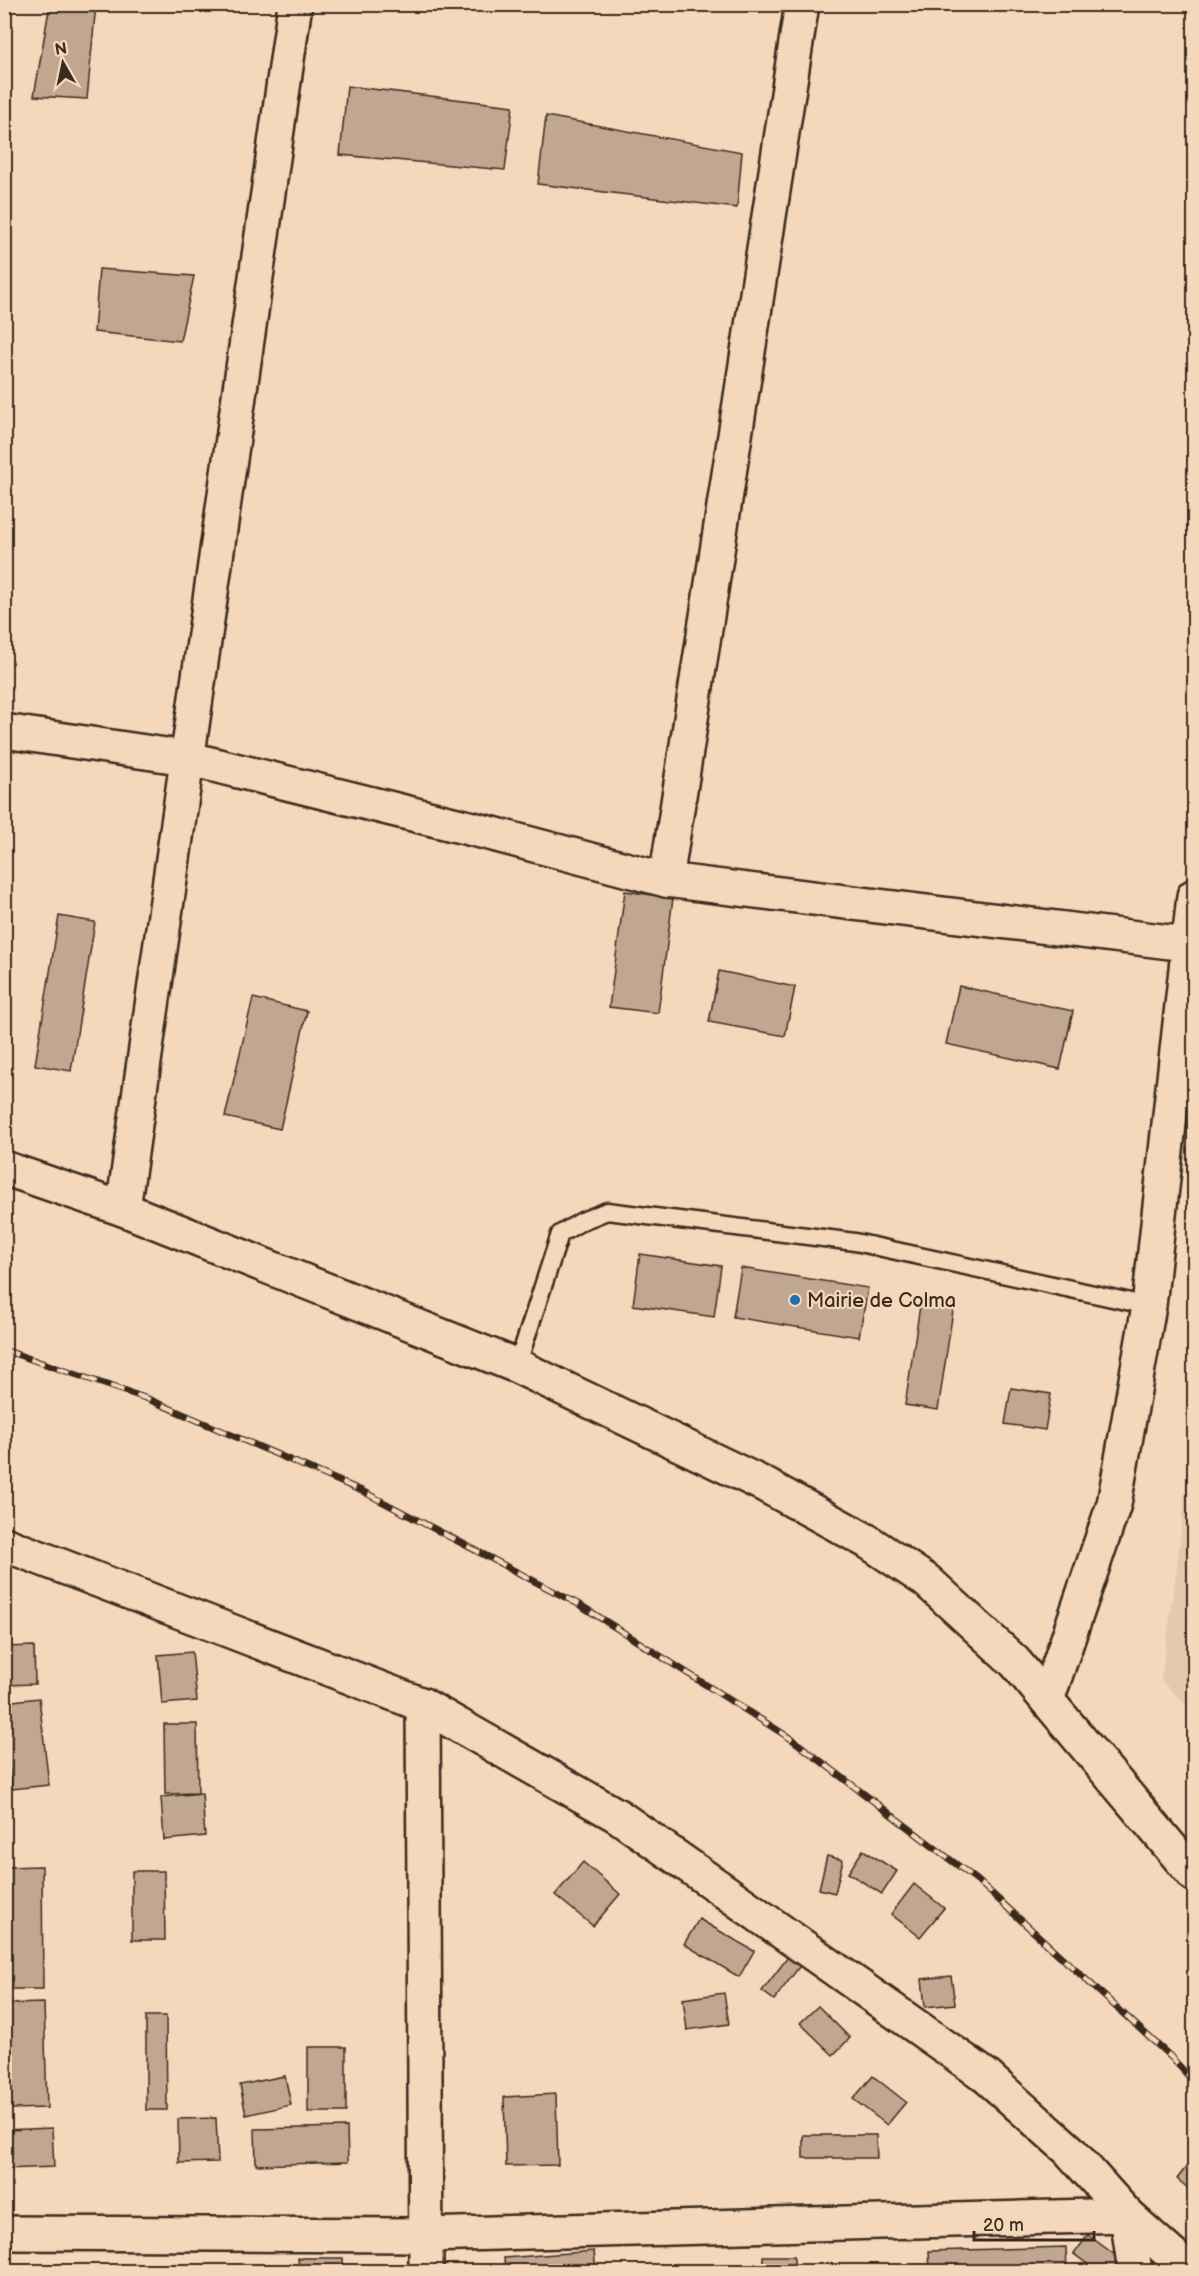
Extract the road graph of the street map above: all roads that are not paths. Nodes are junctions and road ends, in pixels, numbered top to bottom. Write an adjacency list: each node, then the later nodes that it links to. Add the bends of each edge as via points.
1 (295, 4): 4 (street)
2 (802, 4): 5 (street)
3 (4, 731): 4 (street)
4 (186, 758): 5 (street); 9 (street)
5 (666, 880): 7 (street)
6 (1194, 896): 7 (street)
7 (1191, 945): 10 (street)
8 (4, 1167): 9 (street)
9 (123, 1209): 11 (street)
10 (1149, 1306): 11 (lane, via 855,1242 607,1211 560,1234); 13 (street, via 1114,1504)
11 (518, 1366): 13 (street, via 763,1484 867,1541 927,1581 1015,1662)
12 (4, 1544): 14 (street)
13 (1047, 1700): 15 (street)
14 (423, 1705): 16 (street, via 618,1816 985,2075 1069,2150); 18 (street)
15 (1194, 1875)
16 (1127, 2214): 18 (street); 20 (street); 21 (street)
17 (4, 2232): 18 (street)
18 (425, 2235): 19 (street)
19 (426, 2271)
20 (1135, 2271)
21 (1191, 2271)

